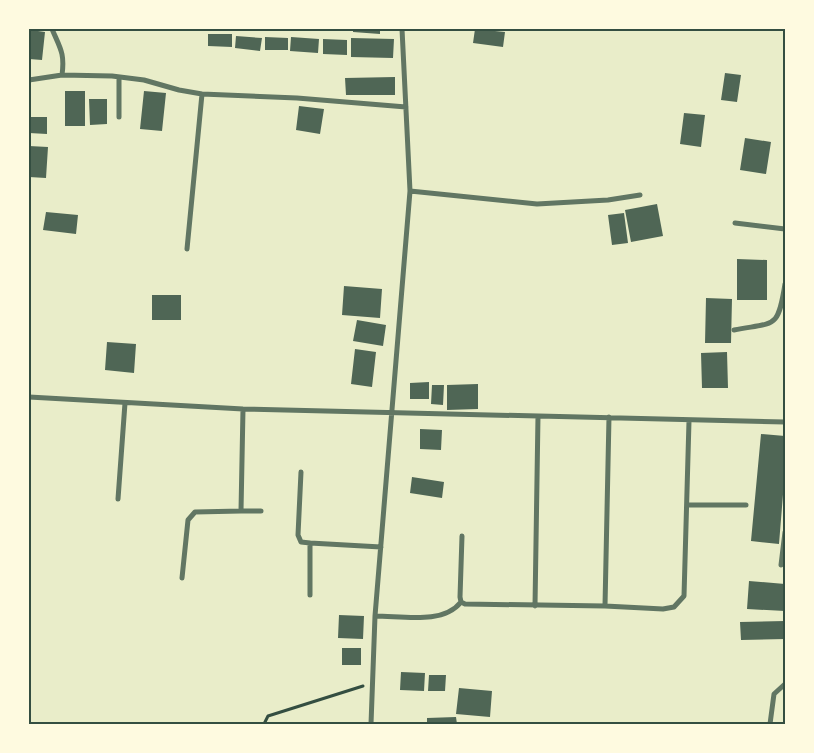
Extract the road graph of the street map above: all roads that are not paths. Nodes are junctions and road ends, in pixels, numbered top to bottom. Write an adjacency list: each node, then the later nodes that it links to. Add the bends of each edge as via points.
1 (52, 29): 3 (street, via 64,60)
2 (402, 29): 7 (street)
3 (62, 75): 4 (street); 5 (street)
4 (119, 77): 6 (street); 8 (street)
5 (29, 80)
6 (202, 94): 7 (street); 13 (street)
7 (406, 108): 9 (street)
8 (119, 118)
9 (410, 191): 10 (street, via 537,204); 19 (street)
10 (640, 195)
11 (735, 223): 12 (street)
12 (785, 229)
13 (187, 249)
14 (785, 284): 15 (street, via 782,307 775,321)
15 (734, 330)
16 (29, 397): 17 (street)
17 (125, 403): 18 (street); 25 (street)
18 (243, 409): 19 (street); 28 (street)
19 (393, 414): 20 (street); 33 (street)
20 (538, 416): 21 (street); 38 (street)
21 (609, 417): 22 (street); 39 (street)
22 (689, 421): 23 (street); 26 (street)
23 (785, 422)
24 (300, 472): 32 (street, via 298,535 301,542)
25 (118, 499)
26 (687, 504): 27 (street); 39 (street, via 684,596 681,601 674,607 663,609)
27 (746, 504)
28 (241, 511): 29 (street); 35 (street, via 195,512 190,515)
29 (261, 511)
30 (785, 532): 34 (street)
31 (462, 536): 37 (street)
32 (310, 543): 33 (street); 36 (street)
33 (381, 547): 40 (street)
34 (781, 565)
35 (182, 578)
36 (310, 595)
37 (461, 602): 38 (street, via 470,605); 40 (street, via 444,615)
38 (535, 606): 39 (street)
39 (605, 606)
40 (375, 616): 42 (street)
41 (785, 684): 43 (street, via 774,694)
42 (371, 724)
43 (770, 724)

